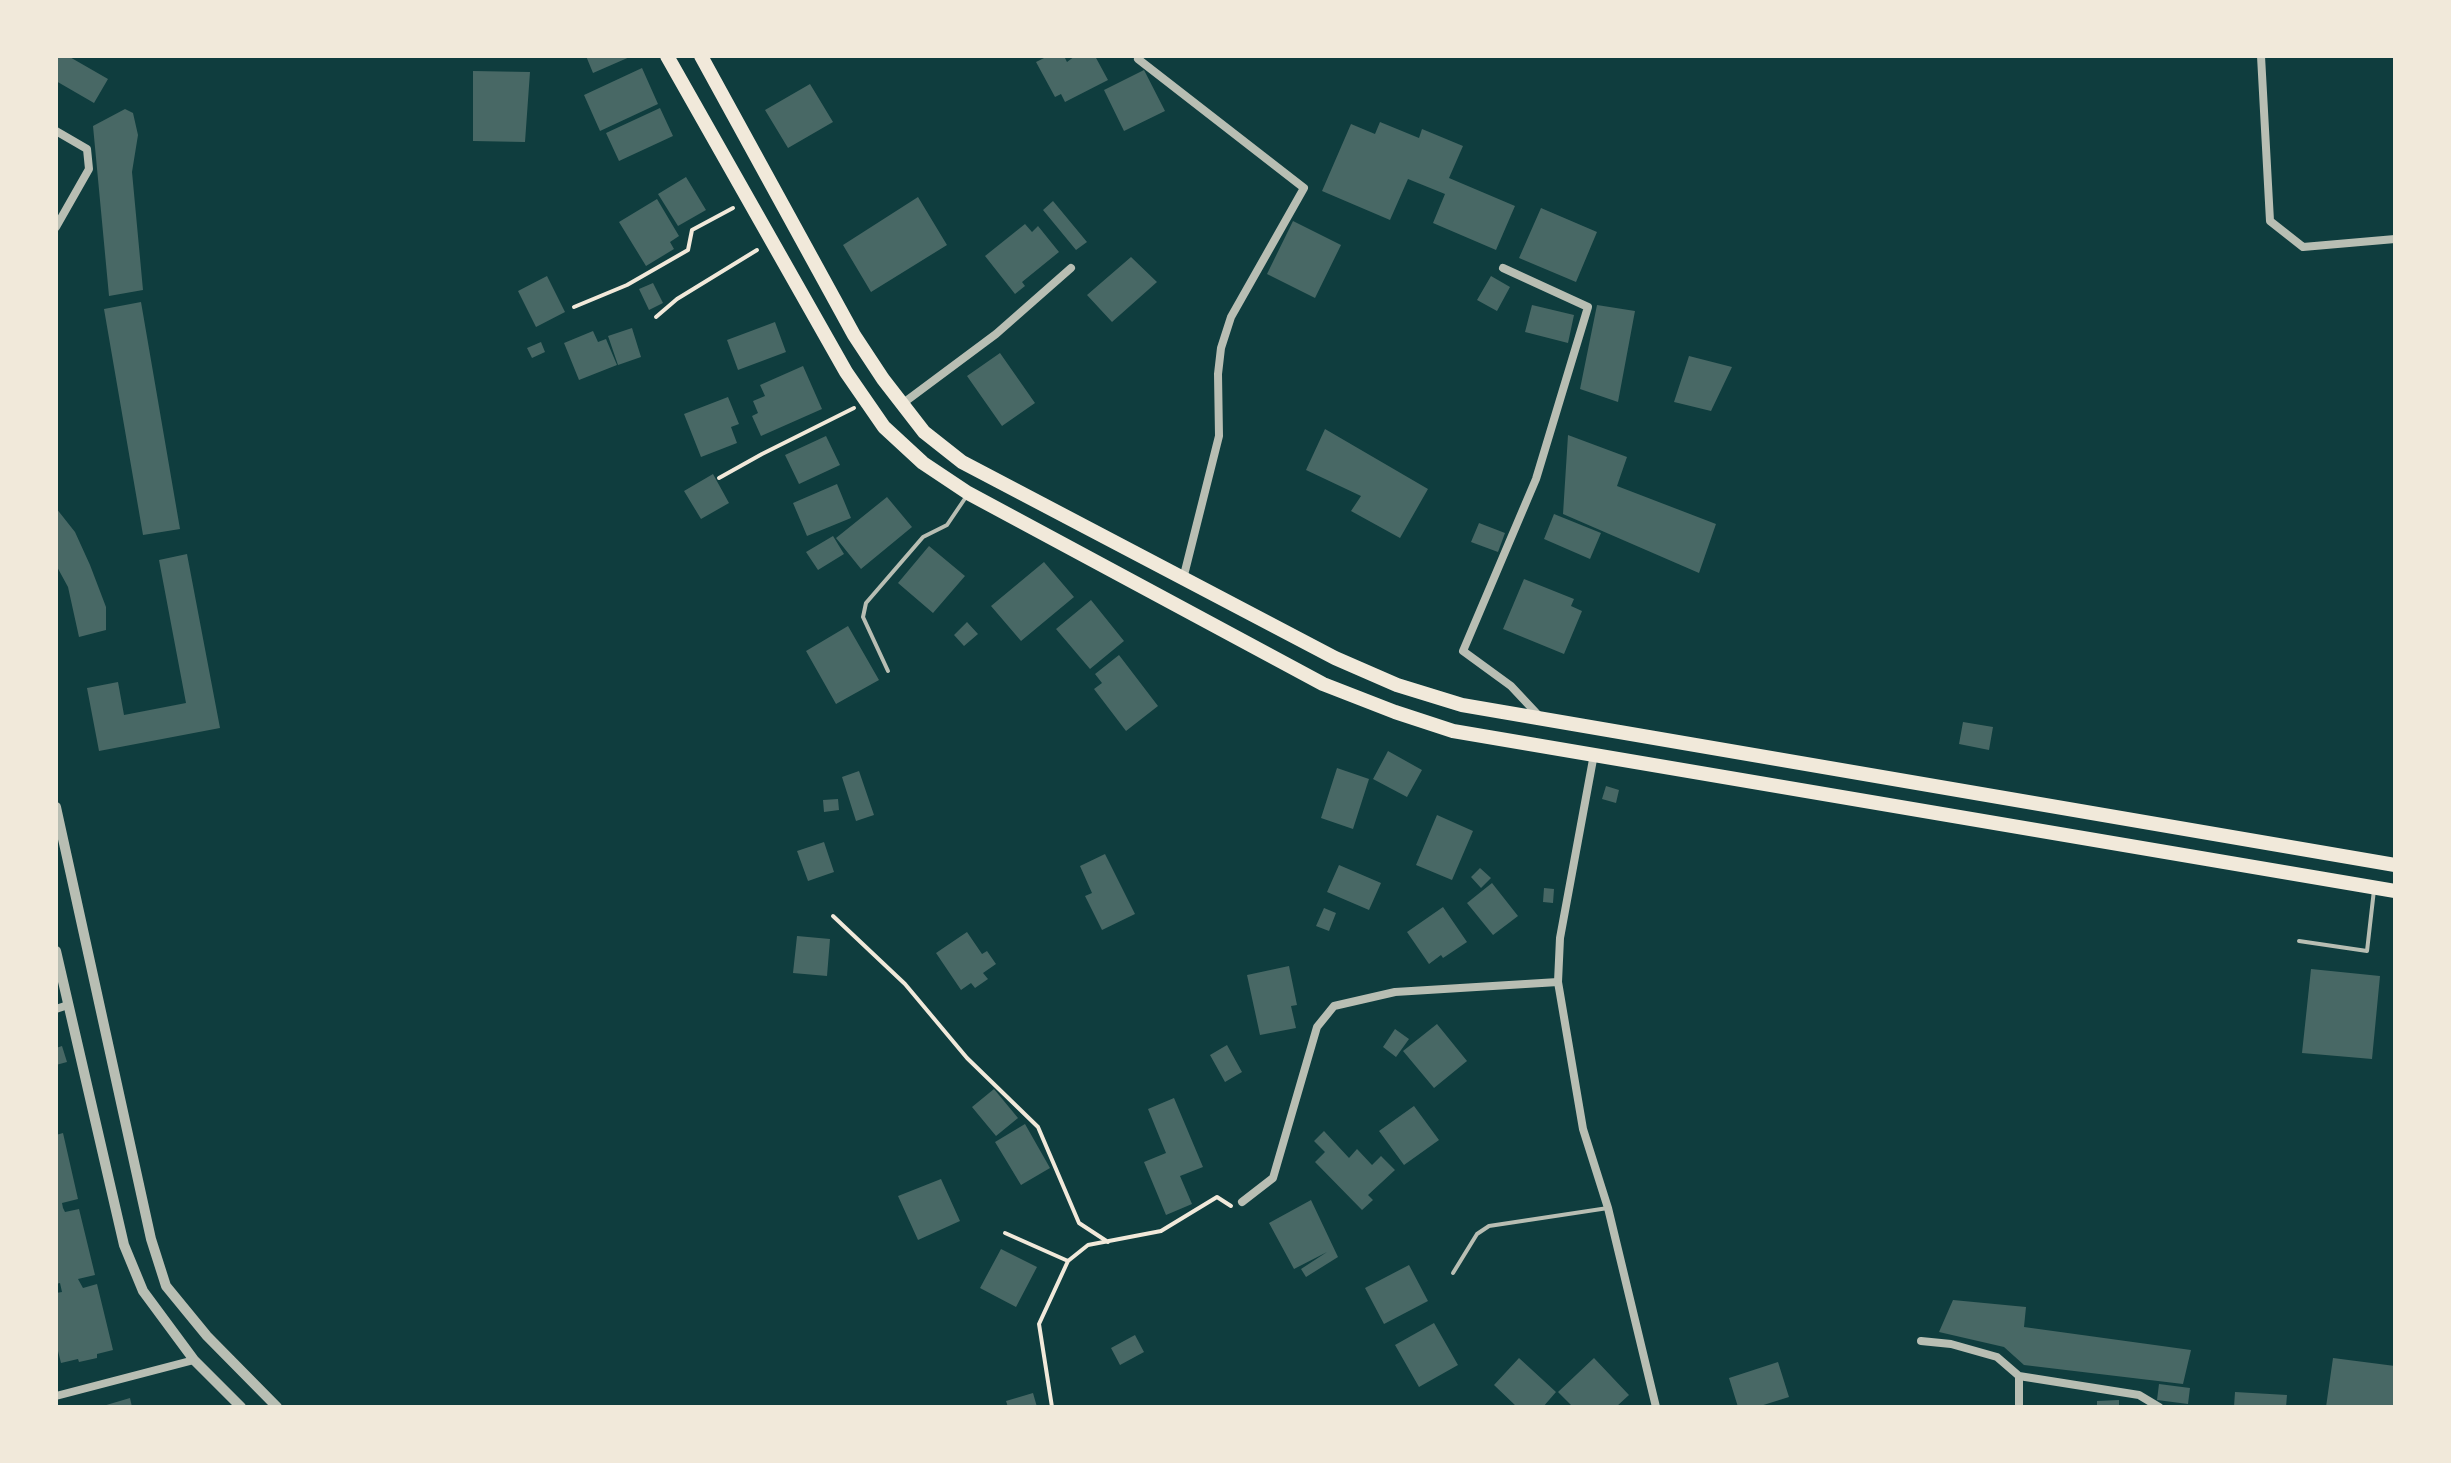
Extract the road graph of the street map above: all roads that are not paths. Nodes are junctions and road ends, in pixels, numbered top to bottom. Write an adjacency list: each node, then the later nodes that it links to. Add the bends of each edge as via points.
1 (667, 56): 11 (main road, via 846,372 884,427 923,463)
2 (701, 56): 10 (main road, via 854,335)
3 (2261, 56): 7 (street, via 2270,221 2303,247)
4 (1138, 59): 12 (street, via 1304,188 1231,317 1218,374 1219,436)
5 (56, 131): 6 (street, via 87,149 89,169)
6 (56, 227)
7 (2395, 239)
8 (1071, 268): 10 (street, via 996,334)
9 (1503, 268): 14 (street, via 1588,307 1536,479 1463,651 1511,686)
10 (902, 404): 12 (main road, via 924,432 962,462)
11 (968, 493): 13 (lane, via 947,525 923,537 866,603 863,617); 15 (main road, via 1323,684 1453,731)
12 (1183, 579): 14 (main road, via 1397,685 1462,705)
13 (888, 671)
14 (1540, 717): 17 (main road)
15 (1594, 753): 18 (main road); 22 (street, via 1560,938)
16 (56, 807): 33 (street, via 151,1239 166,1286)
17 (2395, 865)
18 (2374, 888): 19 (main road); 20 (lane, via 2367,951)
19 (2395, 891)
20 (2299, 941)
21 (56, 951): 23 (street)
22 (1558, 982): 25 (street, via 1395,992 1334,1006 1317,1027 1273,1178); 26 (street, via 1583,1129)
23 (68, 1005): 24 (street); 29 (street, via 124,1245 143,1291)
24 (56, 1009)
25 (1242, 1202)
26 (1608, 1208): 27 (lane, via 1489,1226 1477,1234); 34 (street)
27 (1453, 1273)
28 (1921, 1341): 30 (street, via 1997,1357)
29 (194, 1360): 31 (street); 32 (street)
30 (2019, 1376): 35 (street); 36 (street, via 2139,1395)
31 (56, 1396)
32 (241, 1407)
33 (277, 1407)
34 (1656, 1407)
35 (2019, 1407)
36 (2159, 1407)

